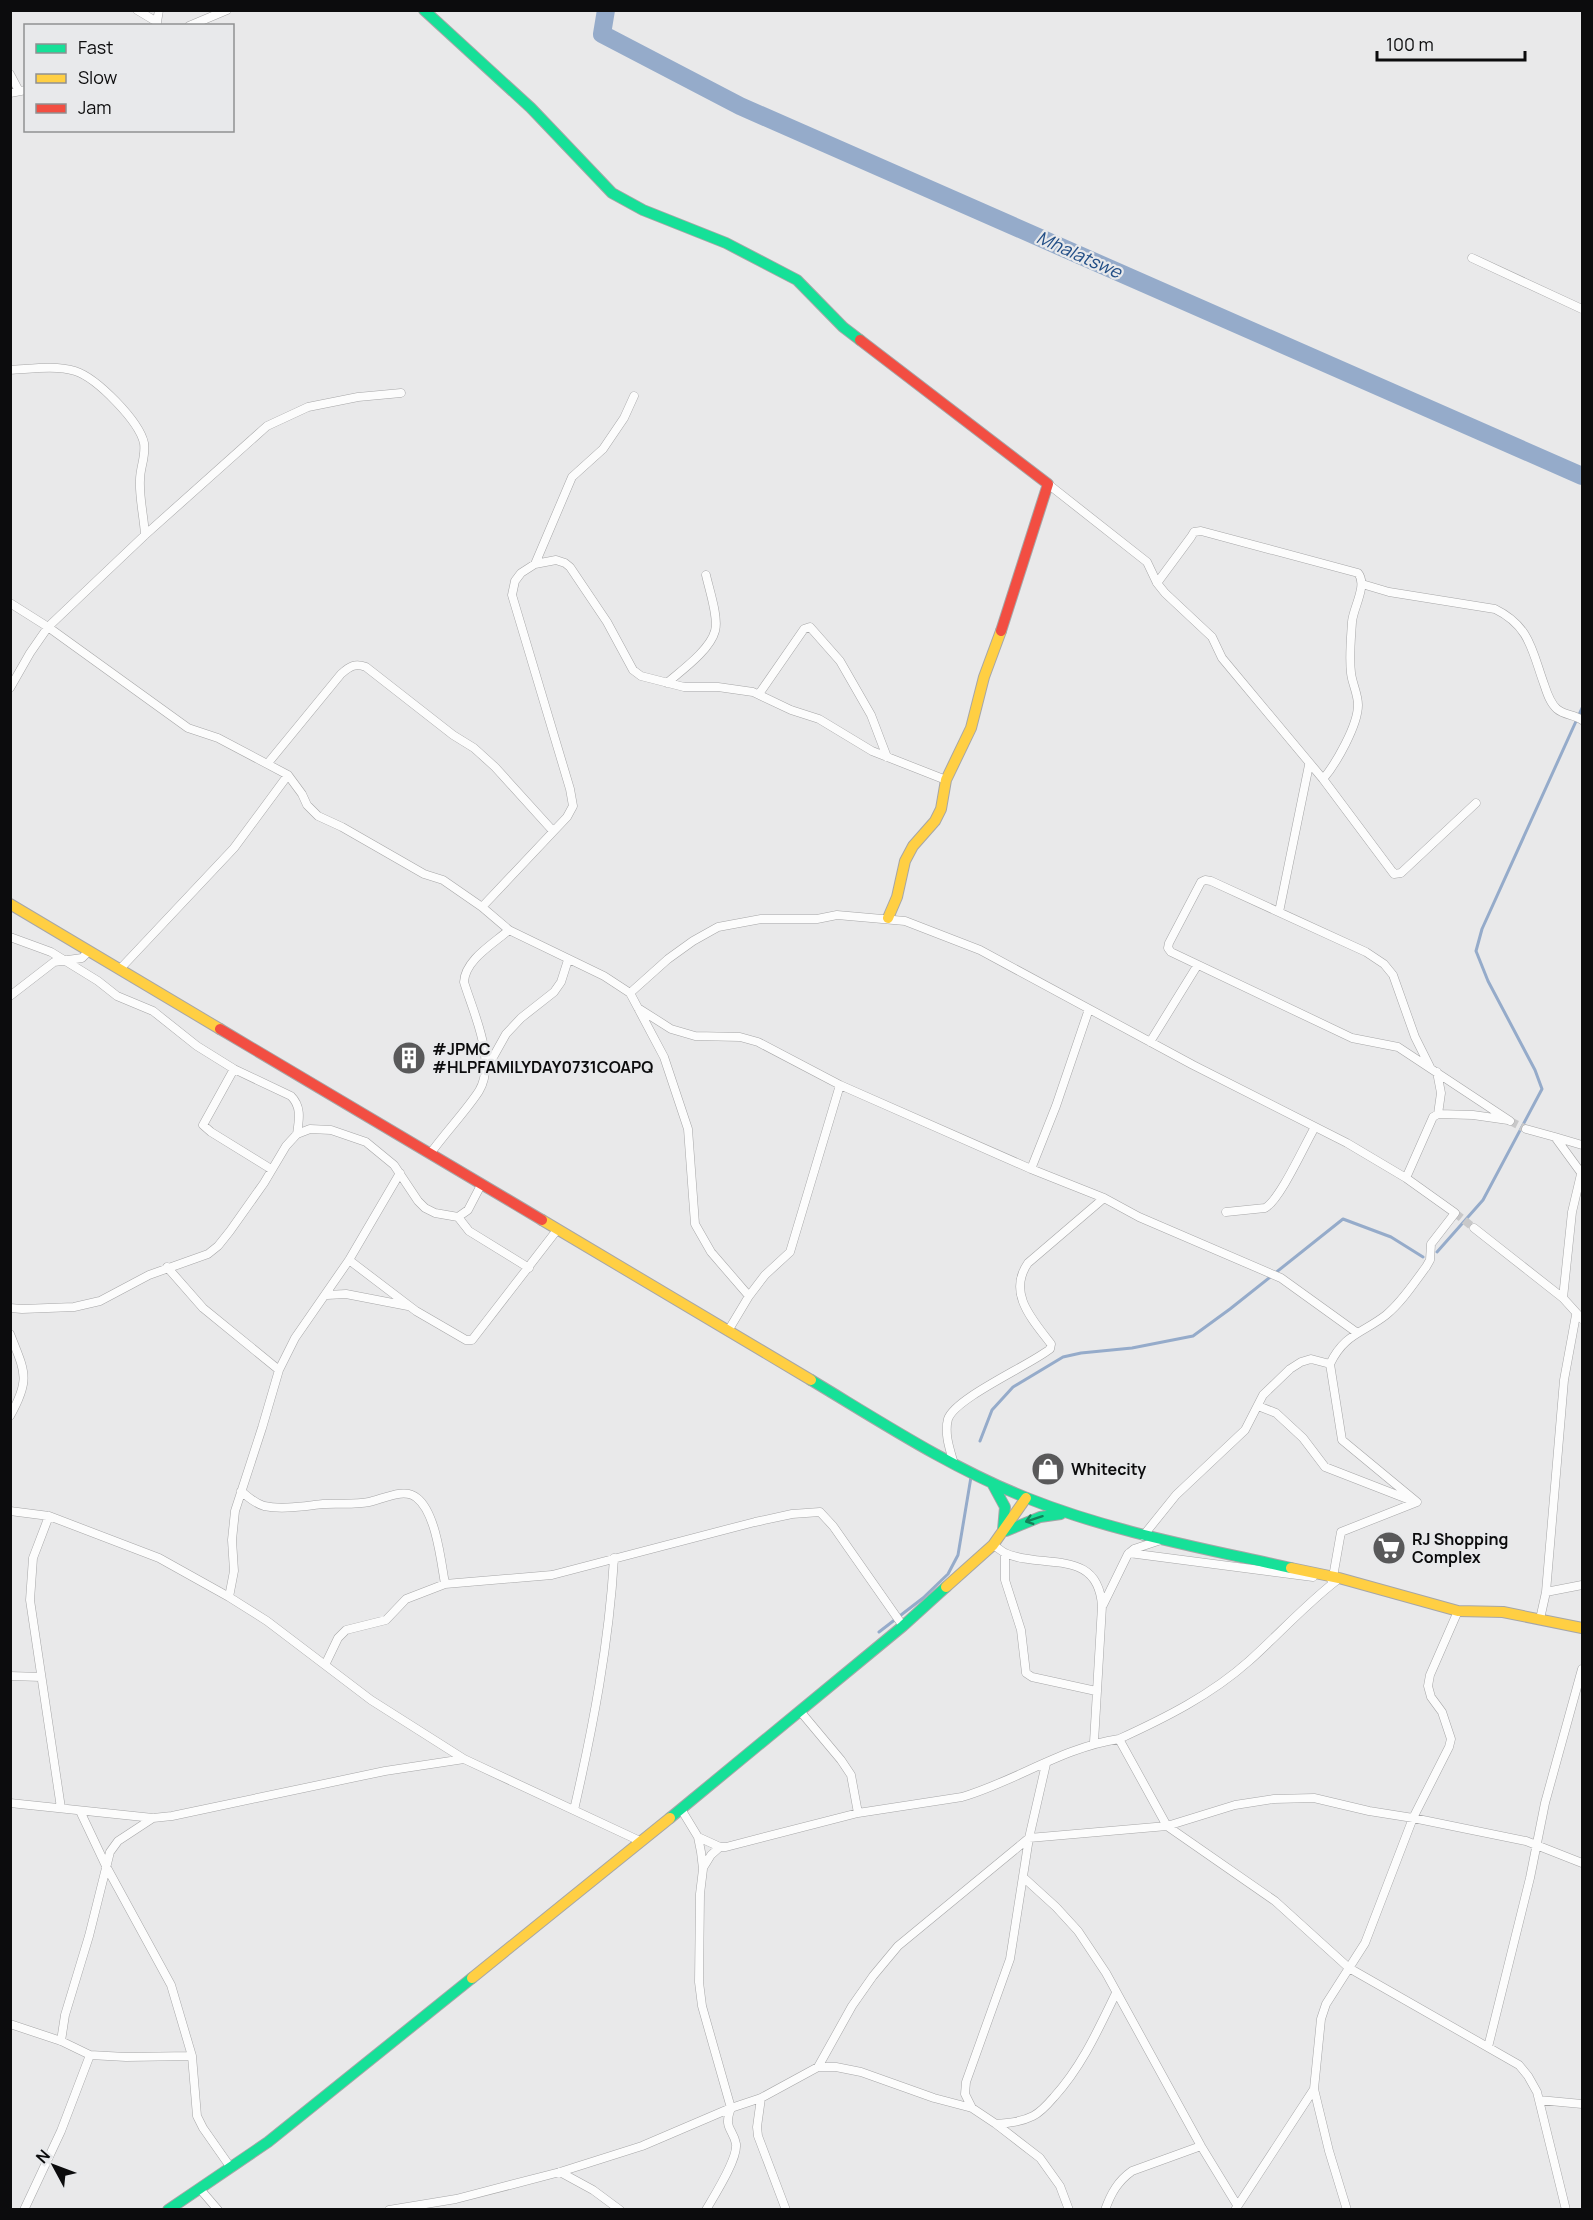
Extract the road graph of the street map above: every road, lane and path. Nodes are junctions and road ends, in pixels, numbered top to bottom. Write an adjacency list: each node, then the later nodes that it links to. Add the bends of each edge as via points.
1 (137, 10): 5 (street)
2 (159, 10): 5 (street)
3 (227, 10): 6 (street)
4 (424, 10): 14 (street, via 531,108 612,193 643,210 726,243 797,280 843,327)
5 (158, 24)
6 (194, 24)
7 (10, 74): 8 (street)
8 (18, 91)
9 (1472, 258): 10 (street)
10 (1582, 309)
11 (10, 370): 15 (street, via 76,371 90,379 135,423 145,460 140,480)
12 (401, 393): 15 (street, via 308,407 267,426)
13 (634, 396): 16 (street, via 603,449 572,477)
14 (1048, 484): 18 (street, via 1147,562); 31 (street, via 970,728)
15 (145, 535): 21 (street)
16 (536, 564): 22 (street, via 556,560 570,567 633,670); 33 (street, via 521,573 512,595 570,789 573,806)
17 (706, 575): 22 (street, via 716,631 693,661)
18 (1157, 583): 19 (street, via 1194,532 1200,531 1358,573); 28 (street, via 1212,637 1222,658)
19 (1362, 584): 25 (street, via 1495,609 1510,616 1527,638 1550,700 1558,710); 30 (street, via 1352,619 1351,672 1358,705 1345,744)
20 (10, 603): 21 (street)
21 (48, 627): 23 (street); 27 (street, via 188,728)
22 (667, 683): 24 (street)
23 (10, 688)
24 (759, 694): 26 (street, via 819,719); 26 (street, via 804,629 810,627 840,662 871,715)
25 (1581, 719)
26 (887, 758): 31 (street)
27 (268, 763): 29 (street); 33 (street, via 341,674 357,664 474,748)
28 (1309, 765): 30 (street); 36 (street)
29 (288, 775): 35 (street, via 318,816 424,874 443,880); 44 (street, via 234,848)
30 (1323, 779): 32 (street, via 1390,870 1398,875)
31 (946, 780): 37 (street, via 936,821 905,861)
32 (1476, 803)
33 (554, 831): 35 (street)
34 (10, 904): 40 (street)
35 (482, 907): 38 (street)
36 (1279, 912): 43 (street, via 1211,882 1201,882 1168,948); 52 (street, via 1384,964 1393,975 1415,1037)
37 (888, 918): 45 (street, via 837,915 761,919 718,927 668,959); 48 (street, via 924,927 980,950)
38 (509, 930): 42 (street); 51 (street, via 468,966 464,975)
39 (10, 937): 41 (street)
40 (89, 951): 41 (street, via 82,958); 44 (street)
41 (63, 960): 46 (street, via 54,962); 50 (street, via 117,996 153,1011 197,1046)
42 (568, 960): 45 (street); 51 (street, via 554,992 521,1018)
43 (1197, 966): 49 (street); 52 (street, via 1352,1038 1398,1047)
44 (120, 969): 60 (street)
45 (630, 993): 47 (street)
46 (10, 996)
47 (637, 1007): 53 (street, via 671,1029 695,1036 740,1037 758,1042); 76 (street, via 663,1057 688,1129 695,1224 711,1252)
48 (1089, 1009): 49 (street); 62 (street)
49 (1150, 1041): 55 (street)
50 (234, 1068): 57 (street, via 296,1102); 61 (street, via 203,1125)
51 (486, 1069): 60 (street, via 480,1089)
52 (1434, 1070): 54 (street, via 1441,1093); 54 (street, via 1510,1120)
53 (840, 1085): 62 (street); 76 (street, via 790,1252)
54 (1438, 1114): 65 (street)
55 (1315, 1127): 65 (street); 68 (street, via 1270,1205)
56 (1526, 1129): 58 (street)
57 (297, 1134): 61 (street); 64 (street, via 321,1128 348,1135 373,1148)
58 (1555, 1137): 59 (street); 63 (street)
59 (1582, 1144)
60 (430, 1154): 66 (street)
61 (271, 1169): 73 (street, via 218,1246 208,1254)
62 (1031, 1169): 67 (street)
63 (1582, 1172): 77 (street, via 1572,1212)
64 (400, 1173): 69 (street, via 425,1208); 72 (street)
65 (1406, 1178): 82 (street, via 1455,1213 1431,1244 1426,1267 1398,1304)
66 (482, 1185): 69 (street, via 468,1210); 71 (street)
67 (1104, 1198): 82 (street, via 1281,1278); 88 (street, via 1021,1272 1021,1299 1050,1348 994,1382 949,1416 948,1441)
68 (1226, 1212)
69 (458, 1217): 74 (street, via 469,1231)
70 (1474, 1228): 77 (street)
71 (557, 1230): 74 (street); 81 (street)
72 (350, 1260): 75 (street); 78 (street)
73 (167, 1267): 79 (street, via 100,1301 74,1307); 85 (street, via 203,1308)
74 (529, 1269): 78 (street, via 472,1340)
75 (327, 1295): 78 (street, via 346,1294); 85 (street, via 295,1338)
76 (749, 1296): 81 (street)
77 (1563, 1298): 80 (street)
78 (409, 1306)
79 (10, 1308)
80 (1579, 1317): 106 (street, via 1564,1380)
81 (728, 1331): 88 (street)
82 (1356, 1332): 84 (street)
83 (10, 1334): 87 (street, via 25,1374 25,1386)
84 (1330, 1364): 86 (street, via 1311,1359 1301,1362 1273,1384); 92 (street, via 1342,1440)
85 (279, 1370): 90 (street)
86 (1258, 1406): 92 (street, via 1276,1413 1303,1438 1325,1467); 97 (street, via 1245,1430 1176,1495)
87 (10, 1416)
88 (954, 1464): 89 (street)
89 (991, 1482): 91 (street); 96 (street, via 1005,1507)
90 (240, 1491): 104 (street, via 266,1506 302,1507 366,1503 410,1493 420,1500 434,1529); 107 (street, via 235,1510 234,1571)
91 (1026, 1498): 94 (street); 96 (street)
92 (1417, 1502): 103 (street, via 1341,1532)
93 (10, 1511): 95 (street)
94 (1069, 1514): 96 (street, one-way to 96, via 1049,1514); 97 (street)
95 (49, 1516): 107 (street, via 159,1558); 116 (street, via 33,1558 30,1600)
96 (1003, 1533): 99 (street)
97 (1143, 1536): 98 (street)
98 (1161, 1540): 101 (street); 103 (street)
99 (993, 1545): 100 (street); 111 (street)
100 (1005, 1553): 108 (street, via 1079,1567 1093,1577 1101,1590); 117 (street, via 1005,1580 1021,1630 1026,1673)
101 (1130, 1553): 108 (street); 119 (street, via 1336,1581 1247,1662 1203,1695 1162,1720)
102 (614, 1558): 104 (street, via 552,1575); 111 (street, via 755,1522 820,1512); 126 (street, via 606,1648)
103 (1333, 1577): 109 (street)
104 (445, 1584): 113 (street, via 406,1599 386,1620 346,1630)
105 (1582, 1585): 106 (street)
106 (1546, 1592): 110 (street)
107 (229, 1597): 113 (street)
108 (1102, 1606): 117 (street)
109 (1458, 1611): 110 (street, via 1503,1612); 130 (street, via 1428,1686 1451,1739)
110 (1540, 1619): 112 (street)
111 (903, 1626): 118 (street)
112 (1582, 1628)
113 (325, 1665): 121 (street, via 371,1700)
114 (1582, 1669): 135 (street)
115 (10, 1676): 116 (street)
116 (41, 1677): 124 (street)
117 (1096, 1691): 120 (street)
118 (800, 1711): 125 (street); 128 (street, via 850,1775)
119 (1119, 1739): 120 (street); 131 (street)
120 (1094, 1742): 122 (street)
121 (464, 1759): 126 (street); 129 (street)
122 (1046, 1764): 128 (street, via 962,1797); 133 (street)
123 (10, 1803): 124 (street)
124 (61, 1808): 127 (street)
125 (681, 1809): 132 (street); 134 (street)
126 (574, 1810): 134 (street)
127 (80, 1811): 129 (street); 138 (street)
128 (858, 1813): 136 (street)
129 (153, 1818): 138 (street, via 118,1841)
130 (1413, 1818): 131 (street, via 1314,1798 1274,1799 1235,1805); 135 (street); 141 (street, via 1365,1943)
131 (1167, 1826): 133 (street); 141 (street, via 1275,1901)
132 (698, 1837): 136 (street); 139 (street)
133 (1029, 1838): 140 (street); 148 (street, via 898,1946 852,2006)
134 (640, 1841): 157 (street)
135 (1536, 1846): 137 (street); 145 (street)
136 (720, 1847): 139 (street)
137 (1582, 1863)
138 (106, 1866): 144 (street); 147 (street, via 171,1985)
139 (703, 1869): 153 (street, via 700,1990)
140 (1023, 1877): 142 (street, via 1078,1931); 154 (street, via 1010,1959 966,2082 965,2094)
141 (1349, 1968): 145 (street); 149 (street, via 1321,2019)
142 (1116, 1993): 155 (street, via 1083,2059 1055,2096 1034,2115); 156 (street)
143 (10, 2024): 144 (street)
144 (61, 2041): 146 (street)
145 (1488, 2046): 151 (street, via 1519,2065)
146 (90, 2055): 147 (street); 161 (street, via 61,2131)
147 (192, 2056): 157 (street, via 197,2116)
148 (818, 2067): 150 (street); 154 (street, via 861,2072)
149 (1314, 2090): 160 (street); 170 (street)
150 (761, 2097): 153 (street); 167 (street, via 758,2136)
151 (1539, 2100): 152 (street); 171 (street)
152 (1582, 2104)
153 (731, 2108): 158 (street, via 642,2146); 166 (street, via 727,2118 736,2145 733,2159)
154 (972, 2108): 155 (street)
155 (996, 2124): 168 (street, via 1040,2158 1060,2186)
156 (1201, 2146): 160 (street); 169 (street, via 1132,2171 1118,2183)
157 (231, 2168): 159 (street)
158 (560, 2172): 164 (street, via 456,2199); 165 (street)
159 (200, 2189): 162 (street); 163 (street)
160 (1236, 2207)
161 (24, 2210)
162 (168, 2210)
163 (218, 2210)
164 (390, 2210)
165 (620, 2210)
166 (706, 2210)
167 (786, 2210)
168 (1069, 2210)
169 (1105, 2210)
170 (1347, 2210)
171 (1566, 2210)

